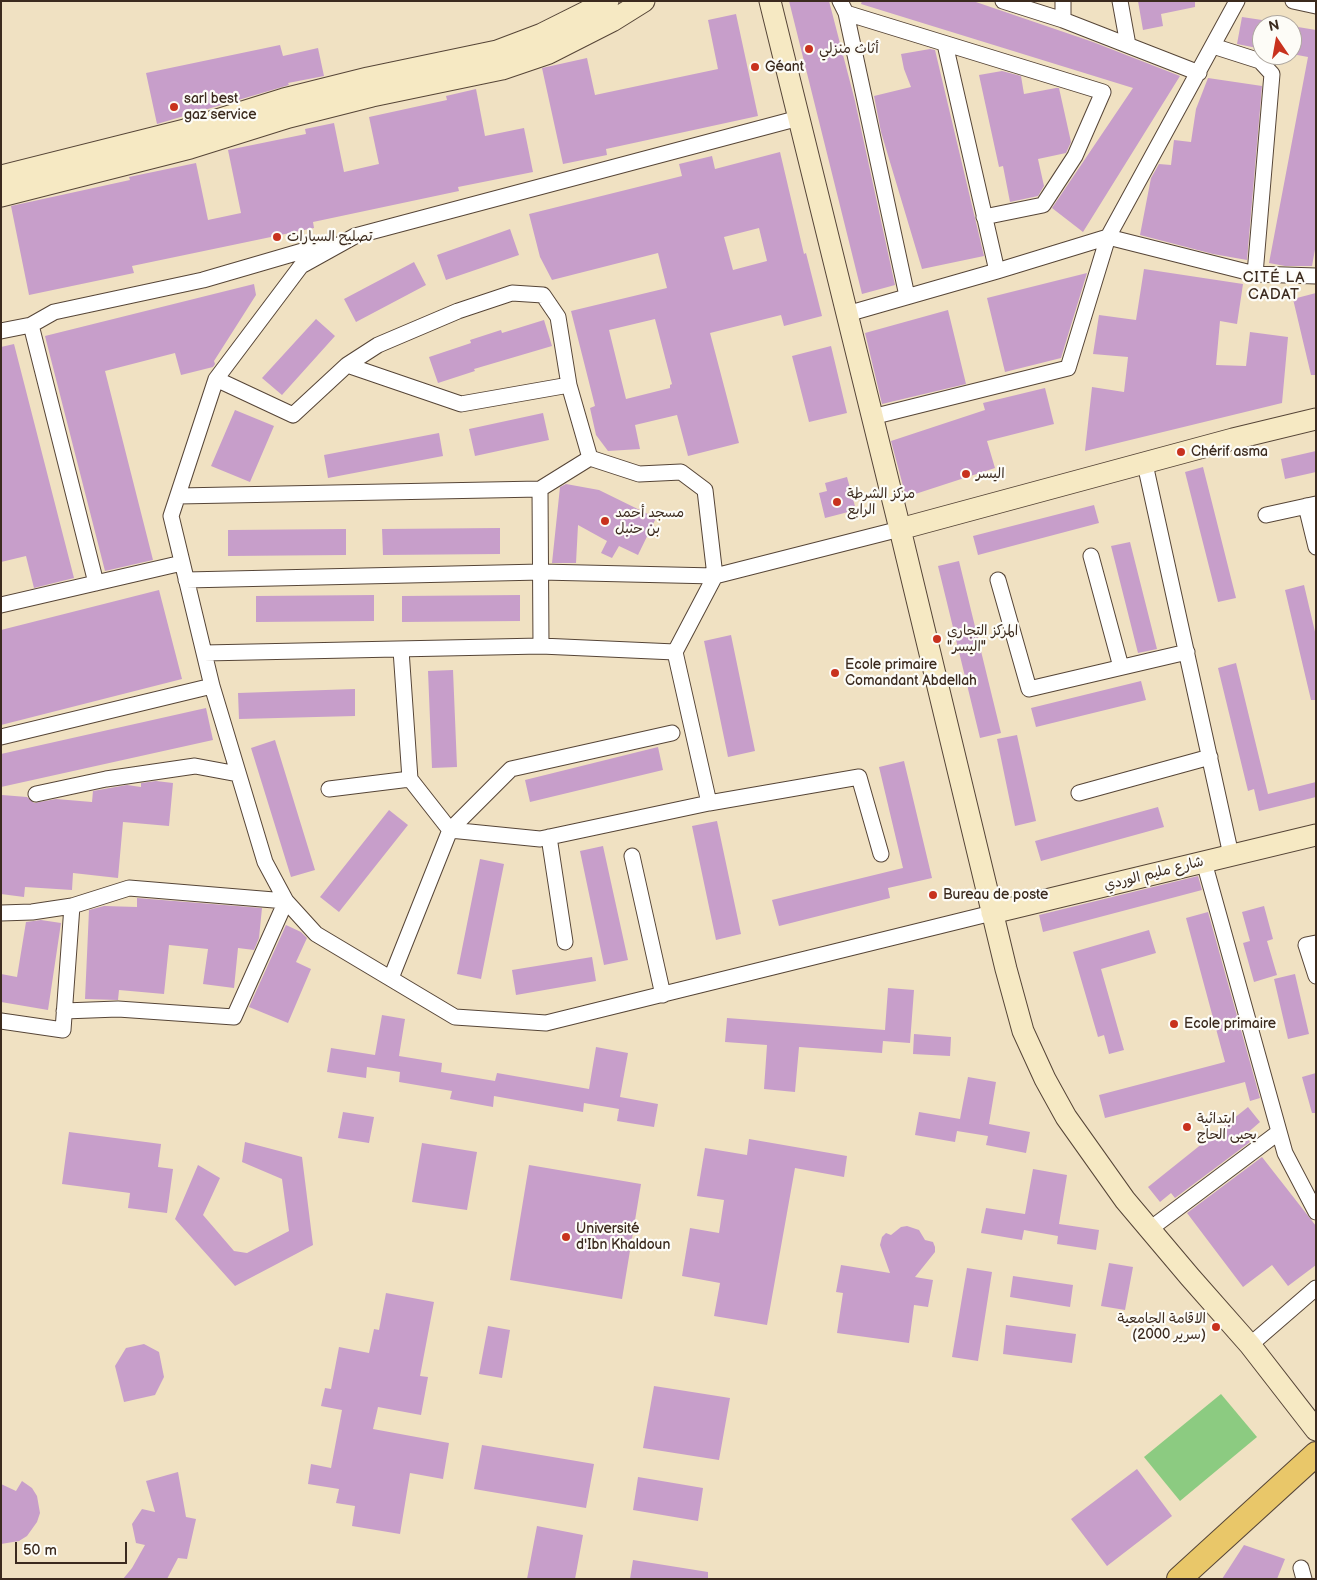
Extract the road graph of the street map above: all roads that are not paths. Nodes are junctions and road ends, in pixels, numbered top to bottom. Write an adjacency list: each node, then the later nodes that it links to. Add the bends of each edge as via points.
1 (644, 1): 11 (street)
2 (656, 1): 11 (street)
3 (770, 1): 18 (street)
4 (1003, 1): 12 (street)
5 (1063, 1): 12 (street)
6 (1120, 1): 15 (street)
7 (1237, 1): 16 (street)
8 (1293, 1): 9 (street)
9 (1316, 6)
10 (843, 7): 14 (street); 27 (street)
11 (615, 8): 13 (street)
12 (1063, 20): 15 (street)
13 (545, 43): 19 (street, via 368,78 284,99 185,130); 20 (street, via 502,69 372,96 190,148)
14 (945, 44): 21 (street); 21 (street, via 1102,92 1075,156 1043,205)
15 (1128, 45): 17 (street)
16 (1213, 46): 17 (street); 25 (street, via 1260,60 1272,74)
17 (1199, 73): 23 (street)
18 (799, 118): 22 (street); 28 (street)
19 (1, 176)
20 (1, 196)
21 (984, 217): 24 (street)
22 (355, 236): 29 (street, via 203,280 54,312); 32 (street, via 301,266)
23 (1108, 237): 24 (street); 25 (street); 34 (street, via 1068,368)
24 (997, 272): 27 (street)
25 (1255, 274): 26 (street)
26 (1316, 276)
27 (906, 296): 28 (street)
28 (847, 314): 34 (street)
29 (31, 325): 30 (street); 50 (street)
30 (1, 330)
31 (346, 365): 32 (street, via 293,415); 33 (street, via 462,404); 33 (street, via 378,345 458,310 512,293 543,295 558,318)
32 (216, 379): 39 (street)
33 (569, 385): 36 (street)
34 (872, 417): 42 (street)
35 (1316, 419): 37 (street)
36 (590, 458): 38 (street); 47 (street, via 639,474 681,472 705,490)
37 (1145, 464): 42 (street); 55 (street)
38 (540, 489): 39 (street); 46 (street)
39 (178, 496): 45 (street, via 171,516)
40 (1311, 505): 41 (street); 43 (street)
41 (1266, 515)
42 (900, 529): 47 (street); 78 (street)
43 (1316, 547)
44 (1091, 556): 57 (street)
45 (182, 563): 48 (street); 50 (street)
46 (541, 572): 47 (street); 48 (street); 52 (street)
47 (715, 576): 54 (street)
48 (186, 580): 56 (street)
49 (998, 580): 57 (street, via 1028,689)
50 (96, 583): 51 (street)
51 (1, 605)
52 (541, 646): 53 (street); 54 (street)
53 (401, 650): 56 (street); 63 (street)
54 (675, 652): 67 (street)
55 (1187, 652): 57 (street); 61 (street)
56 (204, 653): 58 (street)
57 (1121, 667)
58 (212, 686): 60 (street); 62 (street)
59 (672, 733): 68 (street, via 511,769)
60 (1, 737)
61 (1210, 757): 65 (street); 72 (street)
62 (238, 774): 66 (street, via 195,766 106,779); 75 (street, via 265,862)
63 (410, 779): 64 (street); 68 (street)
64 (329, 789)
65 (1079, 793)
66 (36, 794)
67 (709, 803): 70 (street); 71 (street, via 859,777)
68 (450, 830): 70 (street, via 540,839); 82 (street)
69 (1316, 835): 72 (street, شارع مليم الوردي)
70 (549, 837): 79 (street)
71 (881, 854)
72 (1231, 855): 74 (street, شارع مليم الوردي)
73 (632, 856): 83 (street)
74 (1204, 862): 78 (street, شارع مليم الوردي); 86 (street)
75 (286, 901): 76 (street, via 129,888); 82 (street, via 316,934); 84 (street, via 234,1017 118,1009)
76 (72, 906): 77 (street); 84 (street)
77 (1, 913)
78 (992, 913): 83 (street); 88 (street, via 1024,1031 1045,1079 1066,1117)
79 (564, 942)
80 (1316, 943): 81 (street, via 1306,946)
81 (1316, 976)
82 (391, 978): 83 (street, via 455,1018 546,1023)
83 (663, 995)
84 (64, 1010): 85 (street, via 63,1030)
85 (1, 1021)
86 (1279, 1132): 87 (street, via 1285,1152); 88 (street)
87 (1316, 1212)
88 (1150, 1229): 90 (street)
89 (1316, 1288): 90 (street)
90 (1250, 1345): 91 (street)
91 (1316, 1430)
92 (1316, 1454): 93 (main road)
93 (1179, 1579)

